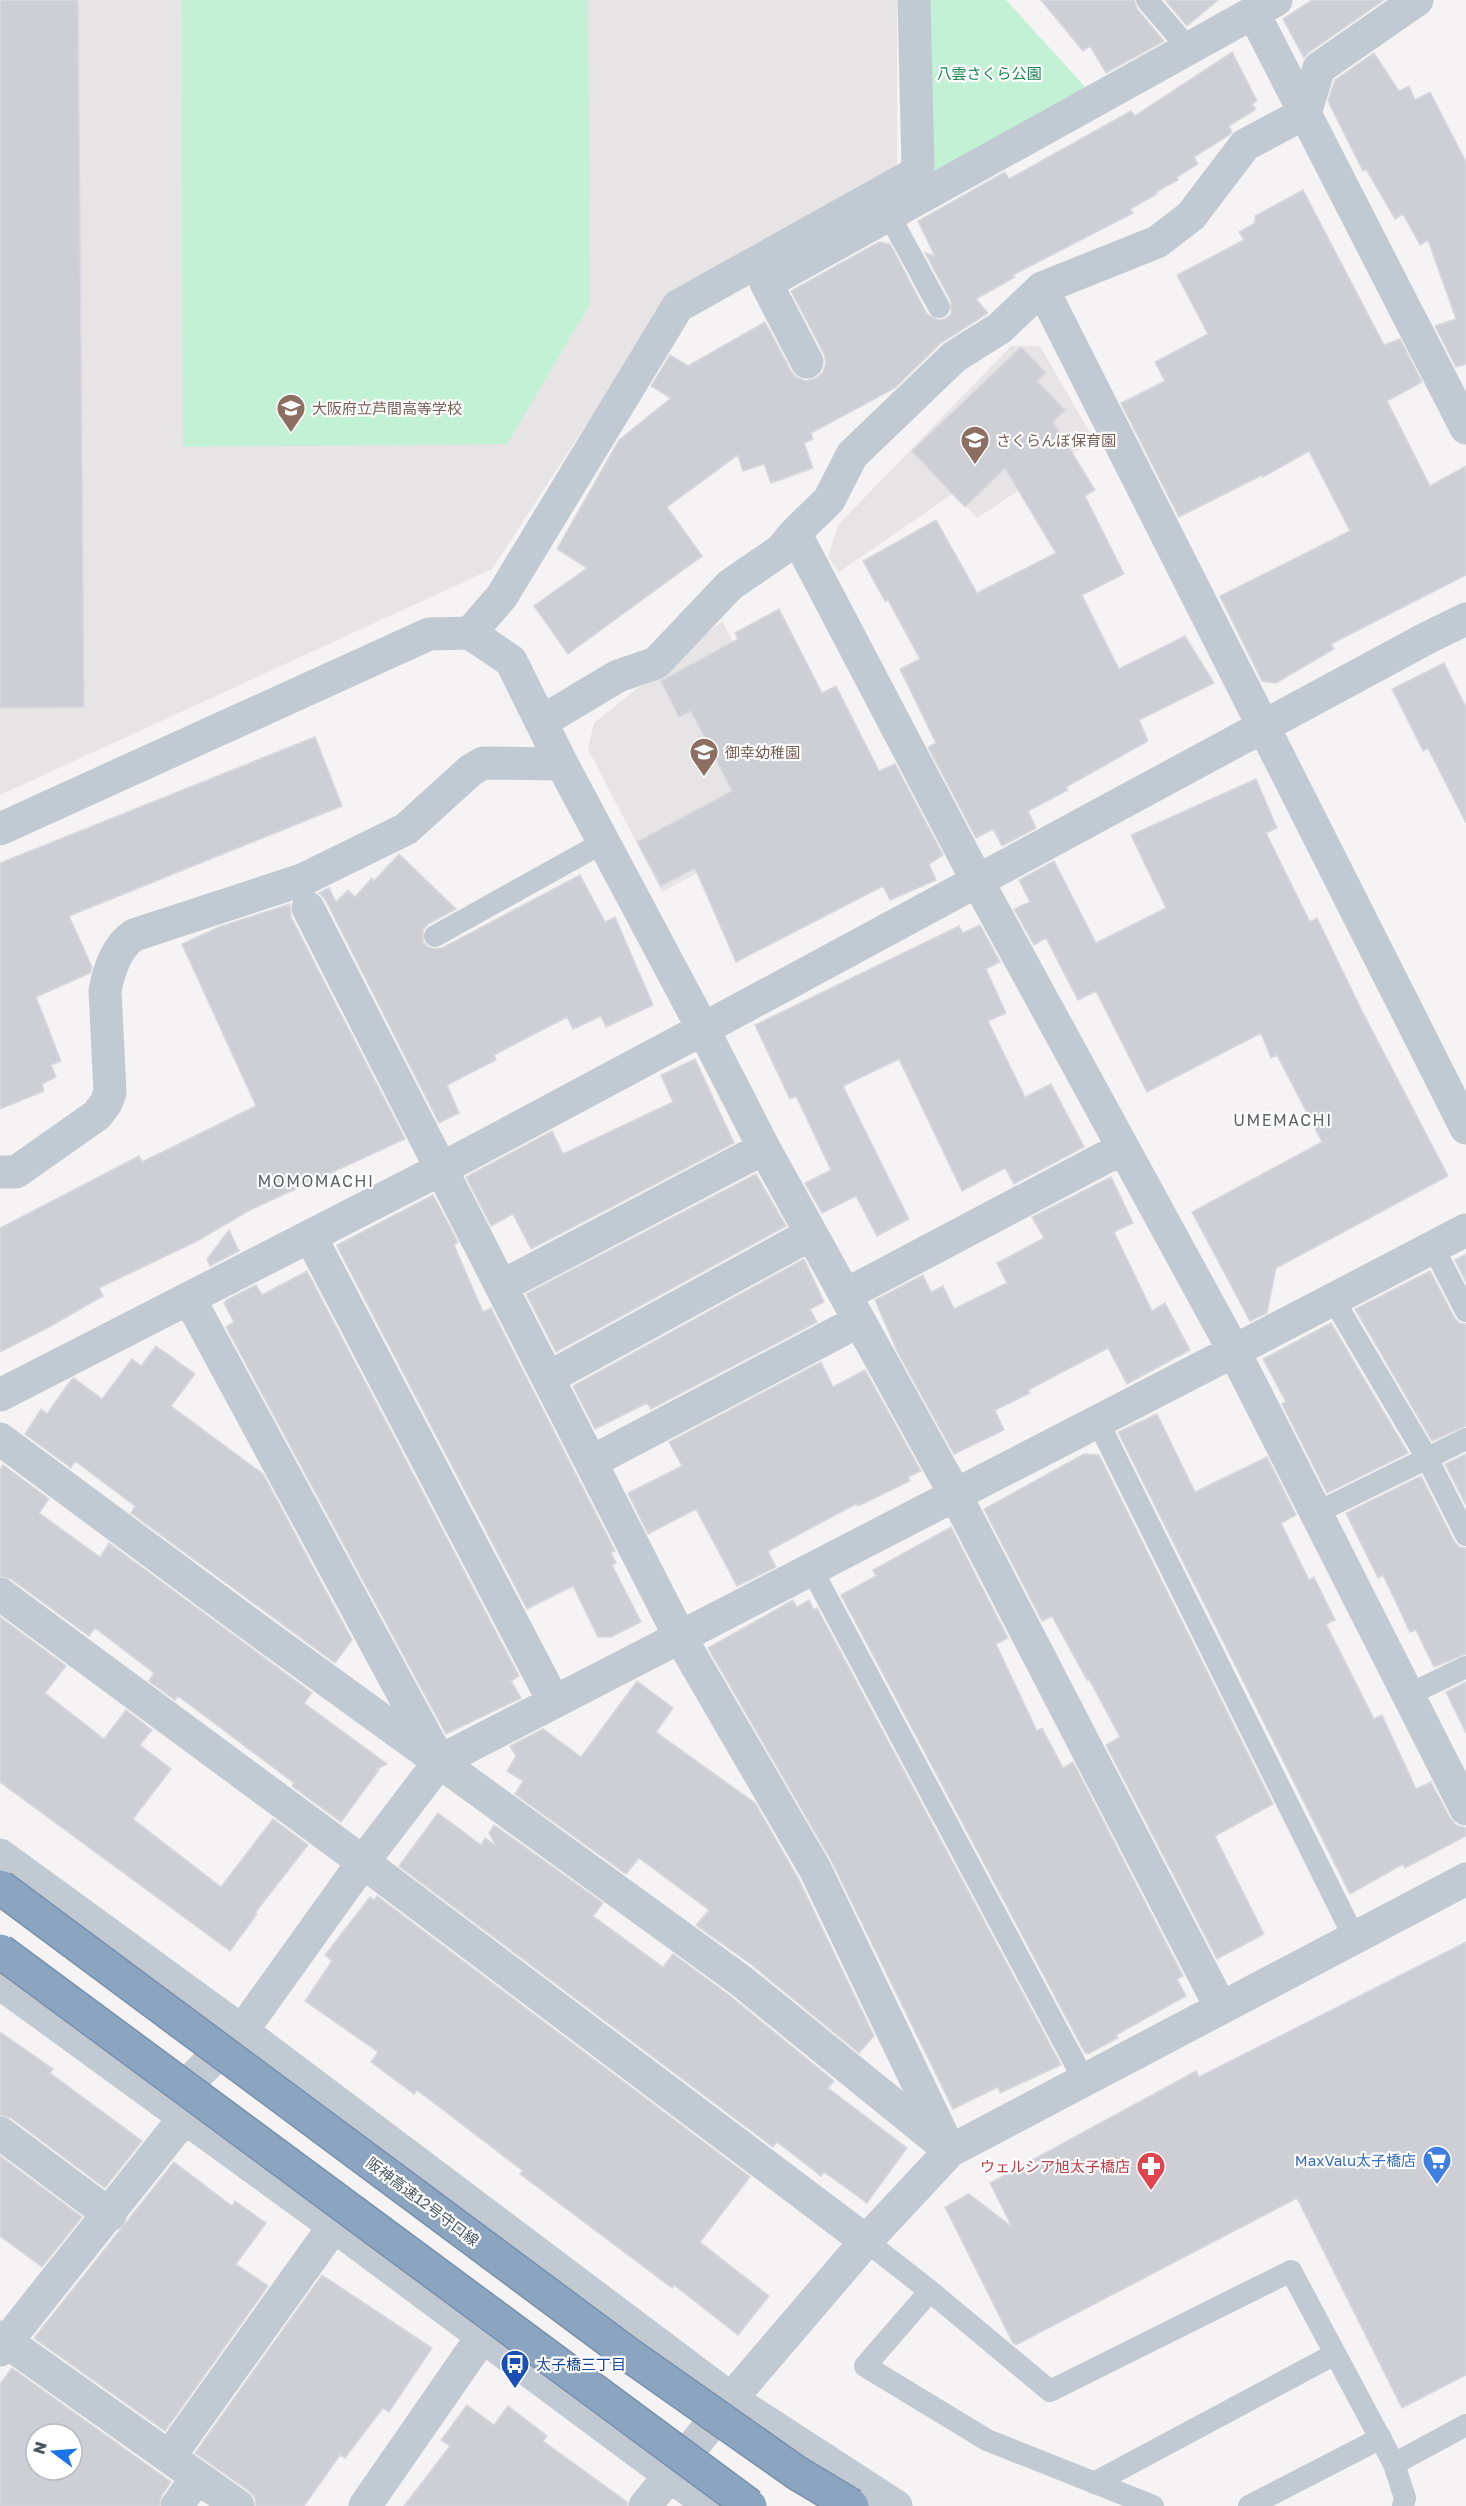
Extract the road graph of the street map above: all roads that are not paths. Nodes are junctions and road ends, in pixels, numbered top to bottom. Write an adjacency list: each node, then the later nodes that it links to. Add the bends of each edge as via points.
1 (914, 0): 14 (street, via 918,166 913,175 678,306 502,596)
2 (1147, 0): 5 (lane)
3 (1417, 0): 6 (street, via 1319,68)
4 (1265, 7): 5 (street); 6 (street)
5 (1189, 49): 7 (street)
6 (1305, 114): 8 (street, via 1245,145 1191,216 1157,242); 11 (street)
7 (890, 215): 9 (lane); 10 (street, via 766,283)
8 (1042, 288): 12 (street, via 1000,328 954,357 852,455 829,500); 16 (street)
9 (939, 307)
10 (807, 362)
11 (1466, 428)
12 (795, 533): 15 (street, via 782,550 730,585 656,663 618,676); 20 (street)
13 (1466, 620): 16 (street)
14 (470, 633): 15 (street, via 511,661); 18 (street, via 429,634)
15 (541, 722): 17 (street)
16 (1262, 727): 20 (street); 24 (street)
17 (562, 764): 19 (street); 28 (street, via 483,763 406,829 302,880 134,935 123,943 105,990 110,1092 106,1103 97,1115 16,1172)
18 (0, 829)
19 (604, 842): 22 (lane); 23 (street)
20 (978, 882): 23 (street); 26 (street)
21 (308, 908): 27 (street)
22 (435, 936)
23 (703, 1029): 25 (street); 27 (street)
24 (1466, 1128)
25 (764, 1148): 30 (street); 33 (street)
26 (1124, 1148): 36 (street); 38 (street)
27 (441, 1169): 31 (street); 33 (street)
28 (0, 1172)
29 (1466, 1230): 32 (street)
30 (811, 1234): 36 (street); 39 (street)
31 (310, 1236): 34 (street); 54 (street)
32 (1433, 1247): 35 (street); 37 (lane)
33 (502, 1286): 39 (street)
34 (189, 1298): 40 (street); 55 (street)
35 (1333, 1299): 38 (street); 44 (lane)
36 (852, 1308): 45 (street); 46 (street)
37 (1466, 1311)
38 (1234, 1351): 41 (street); 47 (street)
39 (548, 1378): 45 (street)
40 (0, 1395)
41 (1098, 1422): 46 (street); 61 (lane)
42 (0, 1439): 55 (street)
43 (1466, 1439): 44 (lane)
44 (1427, 1458): 47 (lane); 48 (lane)
45 (591, 1462): 51 (street)
46 (956, 1496): 49 (street); 64 (street)
47 (1316, 1513): 53 (street)
48 (1466, 1535)
49 (812, 1570): 51 (street); 66 (lane)
50 (0, 1594): 58 (street)
51 (680, 1637): 54 (street); 69 (street, via 815,1869)
52 (1466, 1667): 53 (lane)
53 (1408, 1695): 56 (street)
54 (554, 1702): 55 (street)
55 (440, 1761): 58 (street); 69 (street, via 740,1980)
56 (1466, 1809)
57 (0, 1855): 65 (street)
58 (363, 1862): 65 (street); 72 (street)
59 (1466, 1878): 61 (street)
60 (0, 1887): 91 (highway, 阪神高速12号守口線, bridge, via 628,2354 797,2473)
61 (1354, 1937): 64 (street)
62 (0, 1951): 90 (highway, bridge)
63 (0, 1983): 67 (street)
64 (1221, 2008): 66 (street)
65 (242, 2031): 67 (street); 77 (street)
66 (1084, 2080): 69 (street)
67 (176, 2110): 70 (street); 71 (street)
68 (0, 2133): 70 (street)
69 (950, 2151): 72 (street)
70 (110, 2215): 75 (street)
71 (334, 2226): 74 (street); 80 (street)
72 (866, 2241): 73 (lane); 77 (street)
73 (930, 2291): 76 (lane, via 1050,2391 1292,2271); 84 (lane, via 865,2366 987,2440)
74 (482, 2337): 82 (street); 87 (street)
75 (2, 2343): 80 (street)
76 (1335, 2354): 79 (lane); 84 (lane)
77 (731, 2399): 82 (street); 92 (street)
78 (1466, 2425): 81 (lane)
79 (1381, 2438): 81 (lane); 94 (lane)
80 (169, 2457): 83 (street)
81 (1394, 2464): 95 (lane, via 1405,2498)
82 (669, 2476): 88 (street); 89 (street)
83 (198, 2477): 85 (street); 86 (street)
84 (1094, 2482): 93 (lane)
85 (177, 2506)
86 (238, 2506)
87 (365, 2506)
88 (645, 2506)
89 (711, 2506)
90 (750, 2506)
91 (852, 2506)
92 (896, 2506)
93 (1152, 2506)
94 (1249, 2506)
95 (1403, 2506)

